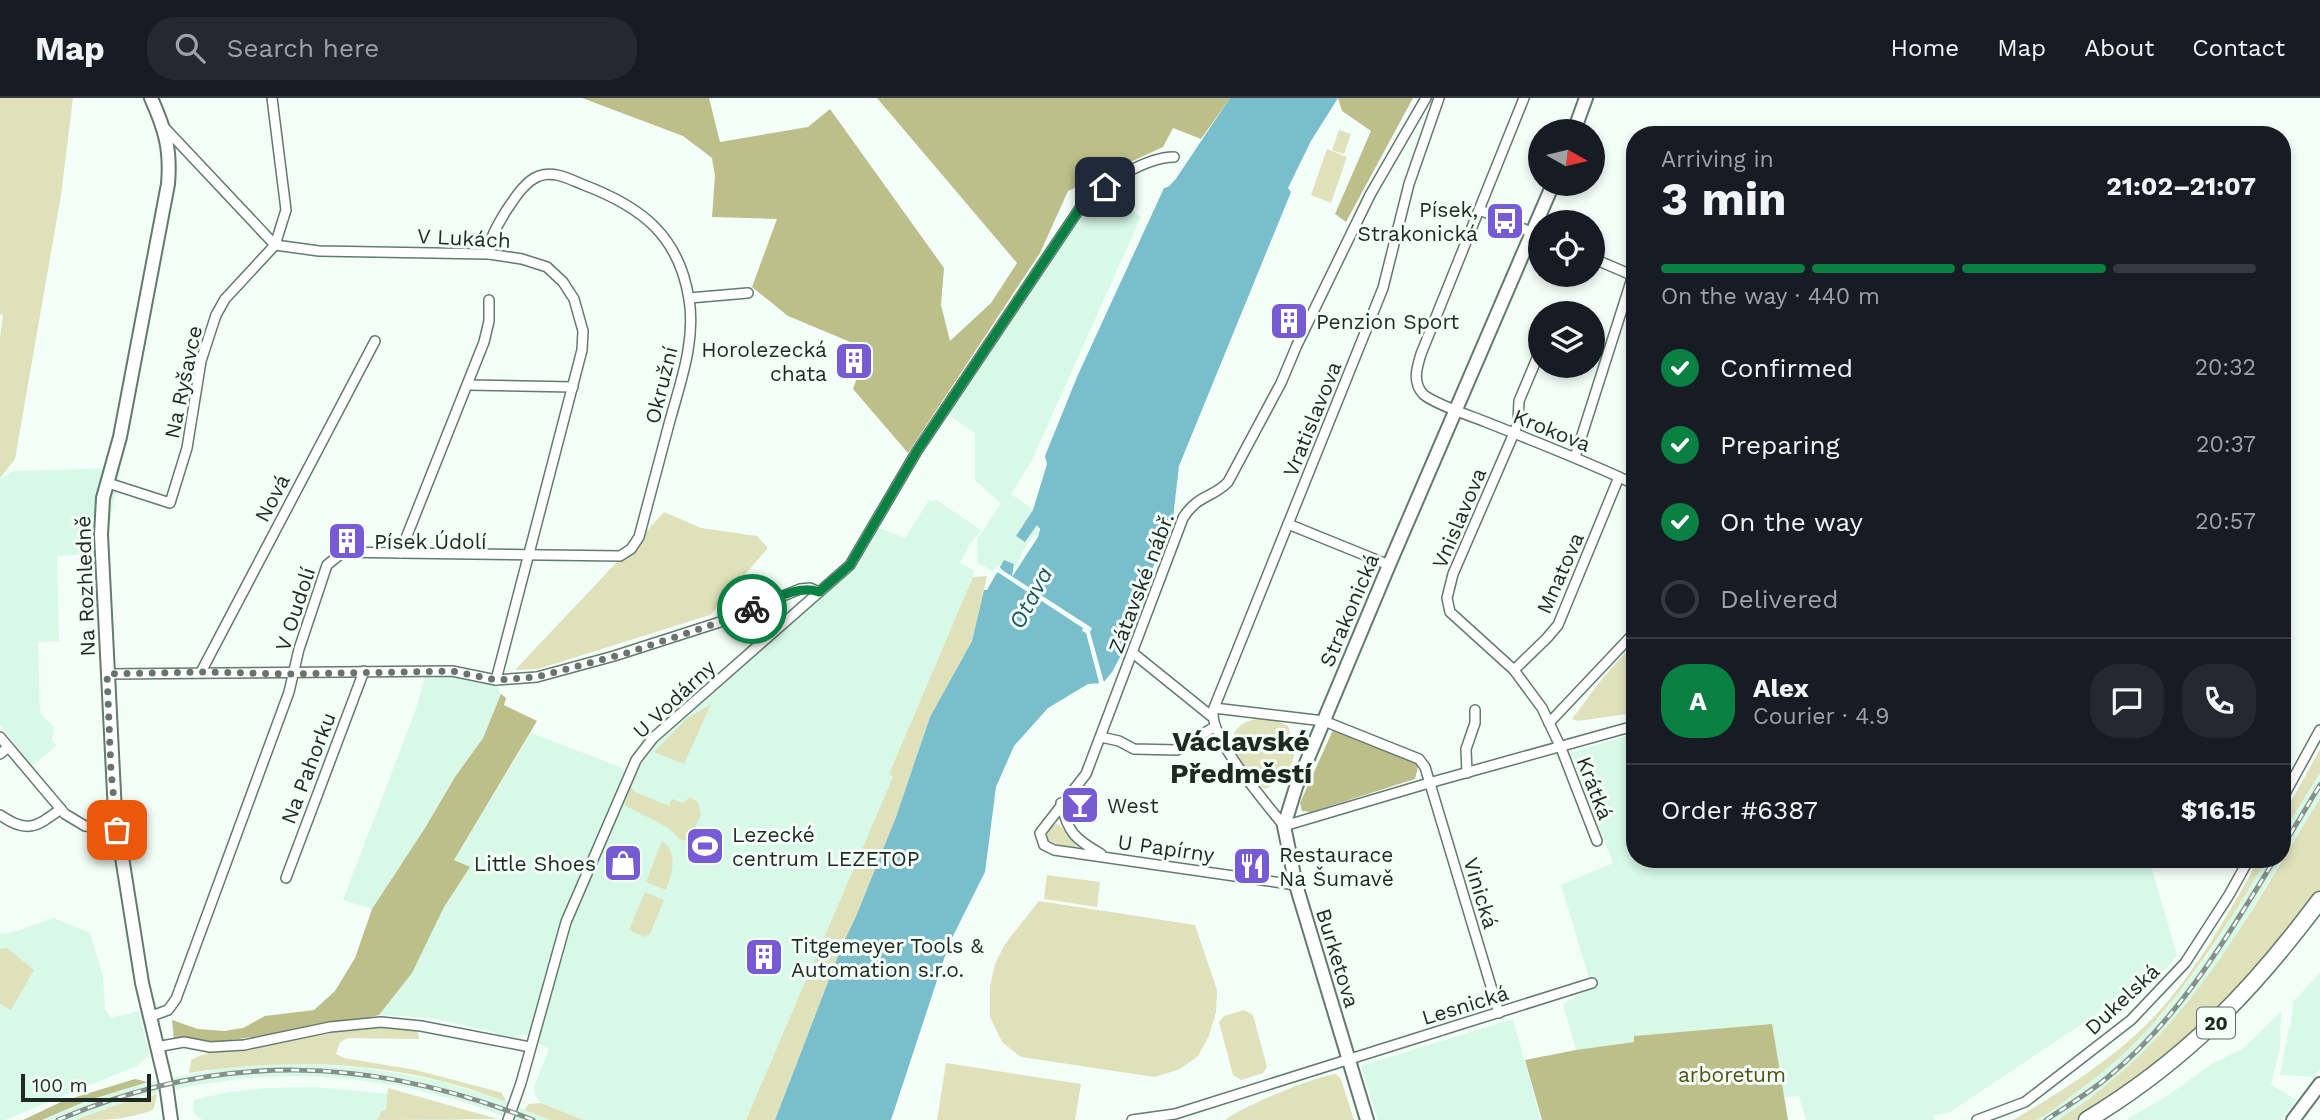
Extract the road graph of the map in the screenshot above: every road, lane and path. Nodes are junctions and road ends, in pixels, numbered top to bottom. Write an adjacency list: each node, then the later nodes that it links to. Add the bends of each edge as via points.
1 (151, 98): 8 (street, Na Rozhledně)
2 (272, 98): 12 (street, Na Ryšavce, via 286,210)
3 (1426, 98): 37 (street, Zátavské nábř., via 1370,195 1281,383 1228,482 1201,498 1183,518)
4 (1439, 98): 31 (street, Vratislavova, via 1409,184 1383,288)
5 (1524, 98): 10 (street)
6 (1586, 98): 7 (street)
7 (1578, 119)
8 (163, 125): 12 (street); 30 (street, Na Rozhledně, via 169,147 168,184)
9 (1174, 157): 35 (street, U Vodárny, via 1145,164 1094,193 1082,205 917,451 850,565)
10 (1480, 210): 11 (street); 25 (street, via 1415,371 1424,395)
11 (1528, 231)
12 (275, 245): 14 (street, V Lukách, via 318,251); 30 (street, Na Ryšavce, via 216,315 201,361 187,448 170,503)
13 (1528, 252): 25 (street, Strakonická)
14 (489, 254): 18 (street, Okružní, via 496,226 523,188 539,176 559,175 609,194 639,212 666,237); 24 (street, V Lukách, via 547,267 564,282 583,331)
15 (1605, 263): 16 (street)
16 (1626, 272)
17 (748, 293): 18 (street)
18 (689, 298): 33 (street, Okružní, via 688,356 639,537 620,556)
19 (489, 300): 23 (street, via 489,321)
20 (1626, 300): 27 (street)
21 (374, 341): 40 (street, Nová)
22 (1529, 378): 26 (street, Vnislavova)
23 (468, 385): 24 (street); 32 (street)
24 (573, 387): 33 (street, V Lukách)
25 (1456, 410): 26 (street, Krokova); 34 (street, Strakonická)
26 (1514, 433): 27 (street, Krokova); 38 (street, Vnislavova, via 1447,598 1450,612)
27 (1575, 457): 28 (street, Krokova)
28 (1619, 477): 29 (street, Krokova); 38 (street, Mnatova, via 1558,625)
29 (1626, 480)
30 (108, 483): 41 (street, Na Rozhledně, via 100,535)
31 (1288, 524): 34 (street); 45 (street, Vratislavova)
32 (400, 553): 33 (street, Okružní); 42 (street, V Oudolí, via 343,552 327,565)
33 (528, 556): 43 (street, V Lukách)
34 (1389, 565): 46 (street, Strakonická)
35 (819, 592): 43 (street, via 800,589 717,623 588,663 537,677); 76 (street, U Vodárny, via 653,738 636,760 566,922)
36 (1626, 642): 47 (street)
37 (1133, 653): 45 (street); 52 (street, Zátavské nábř.)
38 (1514, 670): 47 (street, Vnislavova)
39 (364, 671): 42 (street); 43 (street, via 452,671); 68 (street, Na Pahorku)
40 (201, 672): 41 (street); 42 (street)
41 (107, 674): 63 (street, Na Rozhledně)
42 (293, 674): 74 (street, V Oudolí, via 259,779 176,999 168,1010)
43 (496, 680)
44 (1475, 709): 56 (street, via 1466,749)
45 (1212, 712): 46 (street, Vinická); 48 (street)
46 (1324, 721): 57 (street, Vinická, via 1414,756 1423,763); 62 (street, Strakonická)
47 (1549, 723): 54 (street, Vnislavova)
48 (1214, 727): 52 (street, via 1177,750 1134,749); 62 (street)
49 (1626, 728): 54 (street)
50 (2320, 730): 58 (street)
51 (0, 737): 53 (street)
52 (1101, 737): 59 (street, Zátavské nábř., via 1086,774)
53 (8, 747): 55 (street); 60 (street)
54 (1561, 748): 56 (street); 65 (street, Krátká)
55 (0, 754)
56 (1467, 774): 57 (street)
57 (1429, 783): 62 (street); 73 (street, Vinická)
58 (2291, 783)
59 (1061, 803): 64 (street, Zátavské nábř.); 66 (street, via 1074,836)
60 (61, 809): 61 (street, via 40,824 24,827); 63 (street, via 85,826)
61 (0, 815)
62 (1284, 826): 69 (street, Burketova)
63 (117, 830): 74 (street, Na Rozhledně)
64 (1040, 833): 66 (street, U Papírny, via 1044,845 1054,850)
65 (1597, 841)
66 (1107, 857): 69 (street, U Papírny)
67 (2244, 868): 83 (street, Dukelská, via 2185,963 2131,1020 2025,1102)
68 (286, 878)
69 (1296, 885): 77 (street, Burketova)
70 (2320, 900): 84 (highway, 20, via 2266,969 2203,1035 2169,1065)
71 (2320, 916): 85 (highway, 20, via 2233,1020 2172,1075)
72 (1592, 984): 73 (street, Lesnická)
73 (1499, 1013): 77 (street, Lesnická)
74 (149, 1017): 75 (street, Na Rozhledně)
75 (156, 1046): 76 (street, via 184,1042 210,1047 244,1045 330,1027 381,1022); 79 (street, Na Rozhledně)
76 (530, 1048): 80 (street, U Vodárny)
77 (1348, 1060): 81 (street, via 1175,1114); 82 (street, Burketova)
78 (2320, 1084): 86 (street)
79 (171, 1120)
80 (508, 1120)
81 (1132, 1120)
82 (1367, 1120)
83 (1977, 1120)
84 (2087, 1120)
85 (2106, 1120)
86 (2293, 1120)

